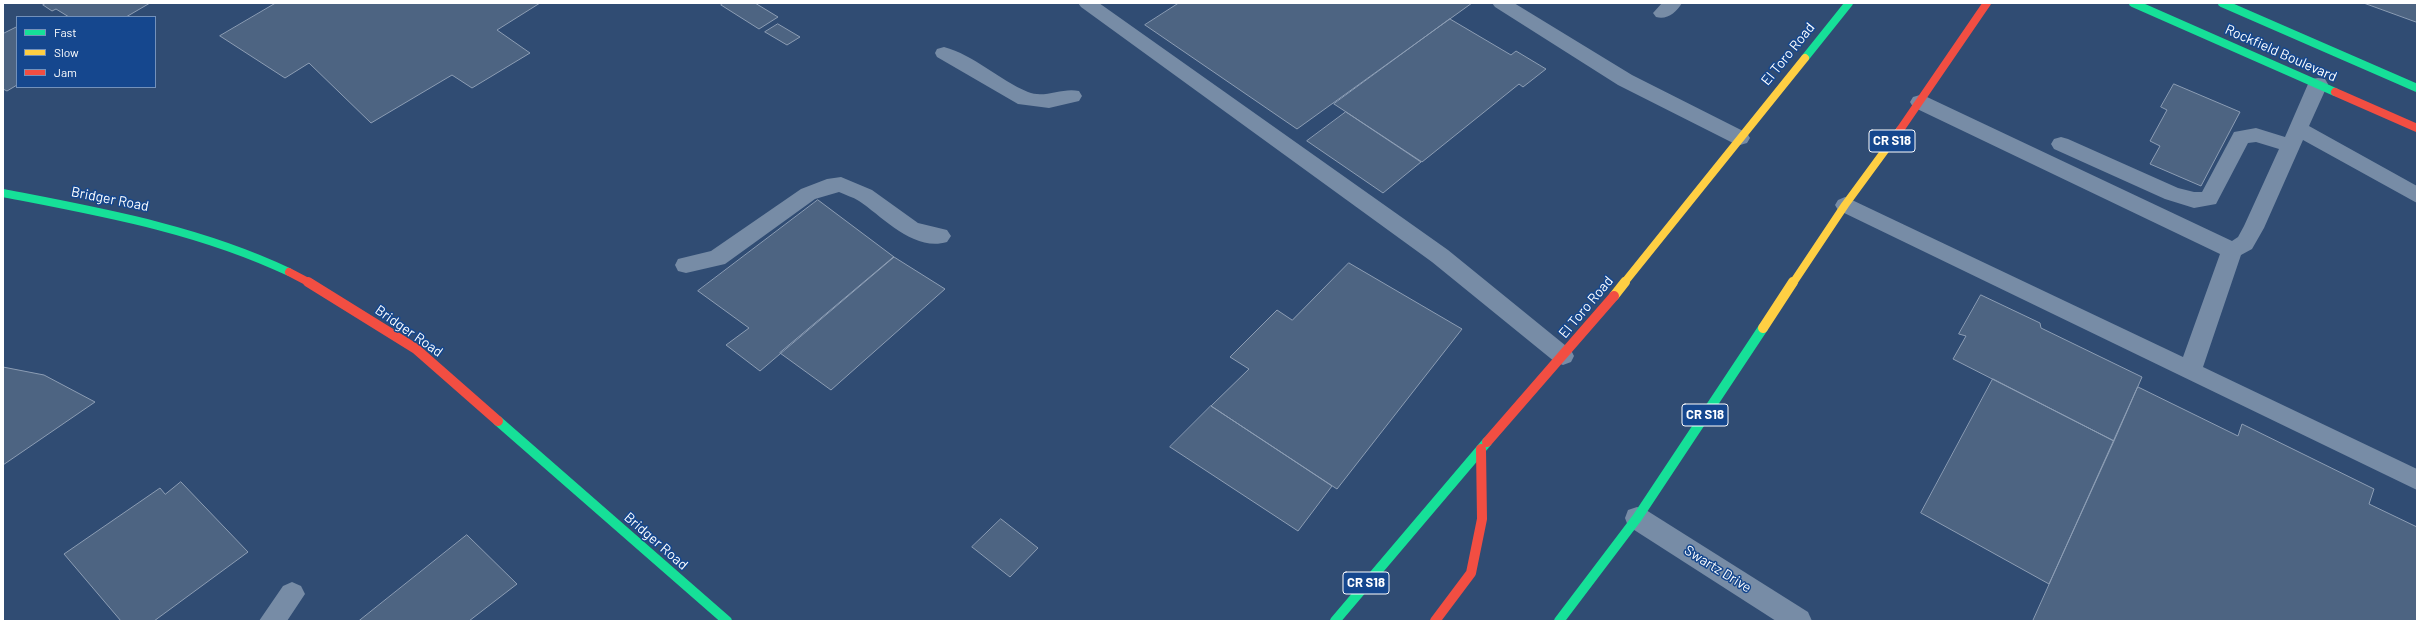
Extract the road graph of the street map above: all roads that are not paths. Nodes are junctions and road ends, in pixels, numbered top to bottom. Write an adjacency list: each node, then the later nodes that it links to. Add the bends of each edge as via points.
1 (1087, 3): 24 (street, via 1440,256)
2 (1501, 3): 15 (street, via 1625,80)
3 (1849, 3): 8 (main road, El Toro Road / CR S18)
4 (1987, 3): 13 (main road, CR S18)
5 (2133, 3): 10 (main road, Rockfield Boulevard)
6 (2222, 3): 11 (main road, Rockfield Boulevard)
7 (1831, 10): 8 (main road)
8 (1825, 31): 15 (main road, El Toro Road / CR S18)
9 (944, 53): 12 (street, via 1025,99 1049,101)
10 (2318, 84): 14 (main road, Rockfield Boulevard); 16 (street)
11 (2417, 88)
12 (1072, 96)
13 (1920, 102): 20 (main road, CR S18); 22 (street)
14 (2417, 128)
15 (1740, 138): 24 (main road, El Toro Road / CR S18, via 1611,300)
16 (2296, 138): 17 (street, via 2256,135 2241,137 2209,199 2194,200 2172,194); 19 (street); 22 (street, via 2254,228 2245,243)
17 (2060, 144)
18 (3, 193): 30 (main road, Bridger Road, via 150,221 211,239 273,264 333,296 416,349)
19 (2417, 194)
20 (1845, 205): 25 (street); 28 (main road, CR S18)
21 (940, 236): 23 (street, via 912,230 865,195 841,184 827,186 808,194 717,258)
22 (2232, 250): 25 (street)
23 (686, 265)
24 (1562, 356): 26 (main road, El Toro Road / CR S18)
25 (2190, 371): 27 (street)
26 (1481, 449): 32 (main road, El Toro Road / CR S18); 33 (main road, via 1482,519 1471,573)
27 (2417, 480)
28 (1637, 518): 34 (main road, CR S18); 35 (street, Swartz Drive)
29 (292, 594): 31 (street)
30 (724, 620)
31 (272, 621)
32 (1335, 621)
33 (1435, 621)
34 (1559, 621)
35 (1799, 621)

